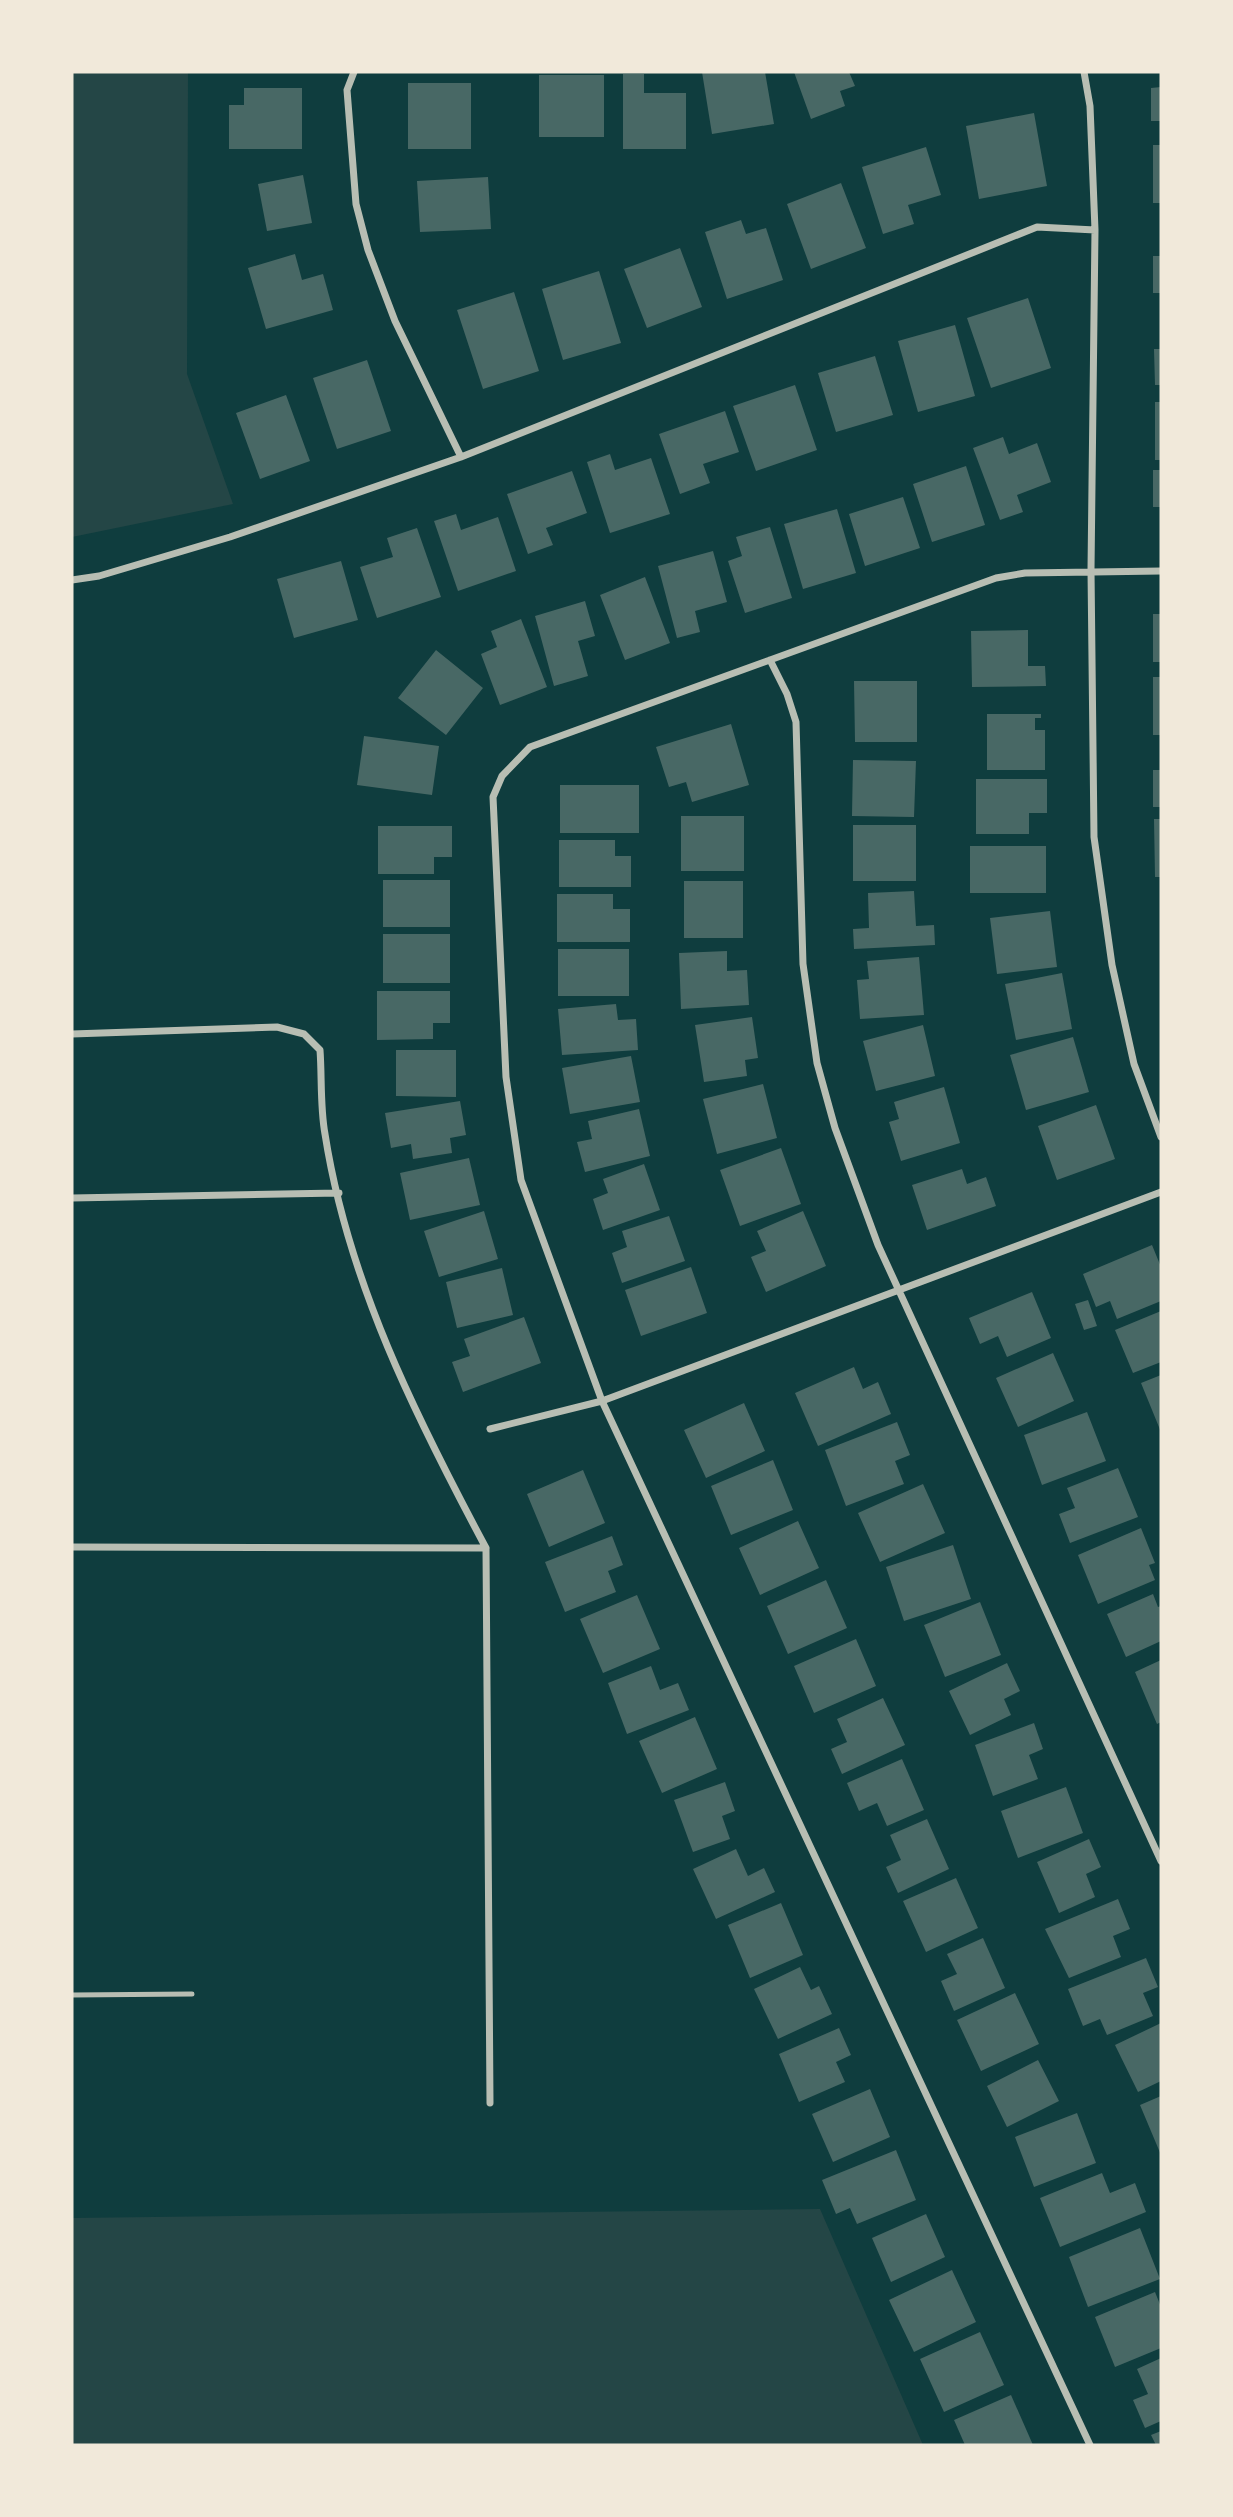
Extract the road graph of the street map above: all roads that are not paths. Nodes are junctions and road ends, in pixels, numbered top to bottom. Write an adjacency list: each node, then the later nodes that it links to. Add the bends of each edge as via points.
1 (354, 72): 4 (street, via 347,90 355,192 368,250 395,321)
2 (1084, 72): 3 (street)
3 (1096, 230): 4 (street, via 1037,227); 5 (street)
4 (461, 457): 7 (street, via 230,537)
5 (1091, 570): 6 (street); 8 (street, via 996,578); 10 (street, via 1094,837 1112,965 1134,1064)
6 (1161, 571)
7 (72, 580)
8 (770, 660): 14 (street, via 792,707 799,743 803,964 817,1063 848,1166); 15 (street, via 530,747 502,776 493,797 506,1077 521,1180)
9 (72, 1034): 12 (street, via 277,1027 304,1034 320,1050 325,1133)
10 (1161, 1137)
11 (1161, 1192): 14 (street)
12 (338, 1193): 13 (street); 18 (street, via 386,1349)
13 (72, 1198)
14 (900, 1291): 15 (street); 19 (street)
15 (602, 1401): 16 (street); 23 (street)
16 (490, 1429)
17 (72, 1547): 18 (street)
18 (486, 1548): 22 (street)
19 (1161, 1861)
20 (192, 1994): 21 (lane)
21 (72, 1995)
22 (490, 2103)
23 (1090, 2445)

